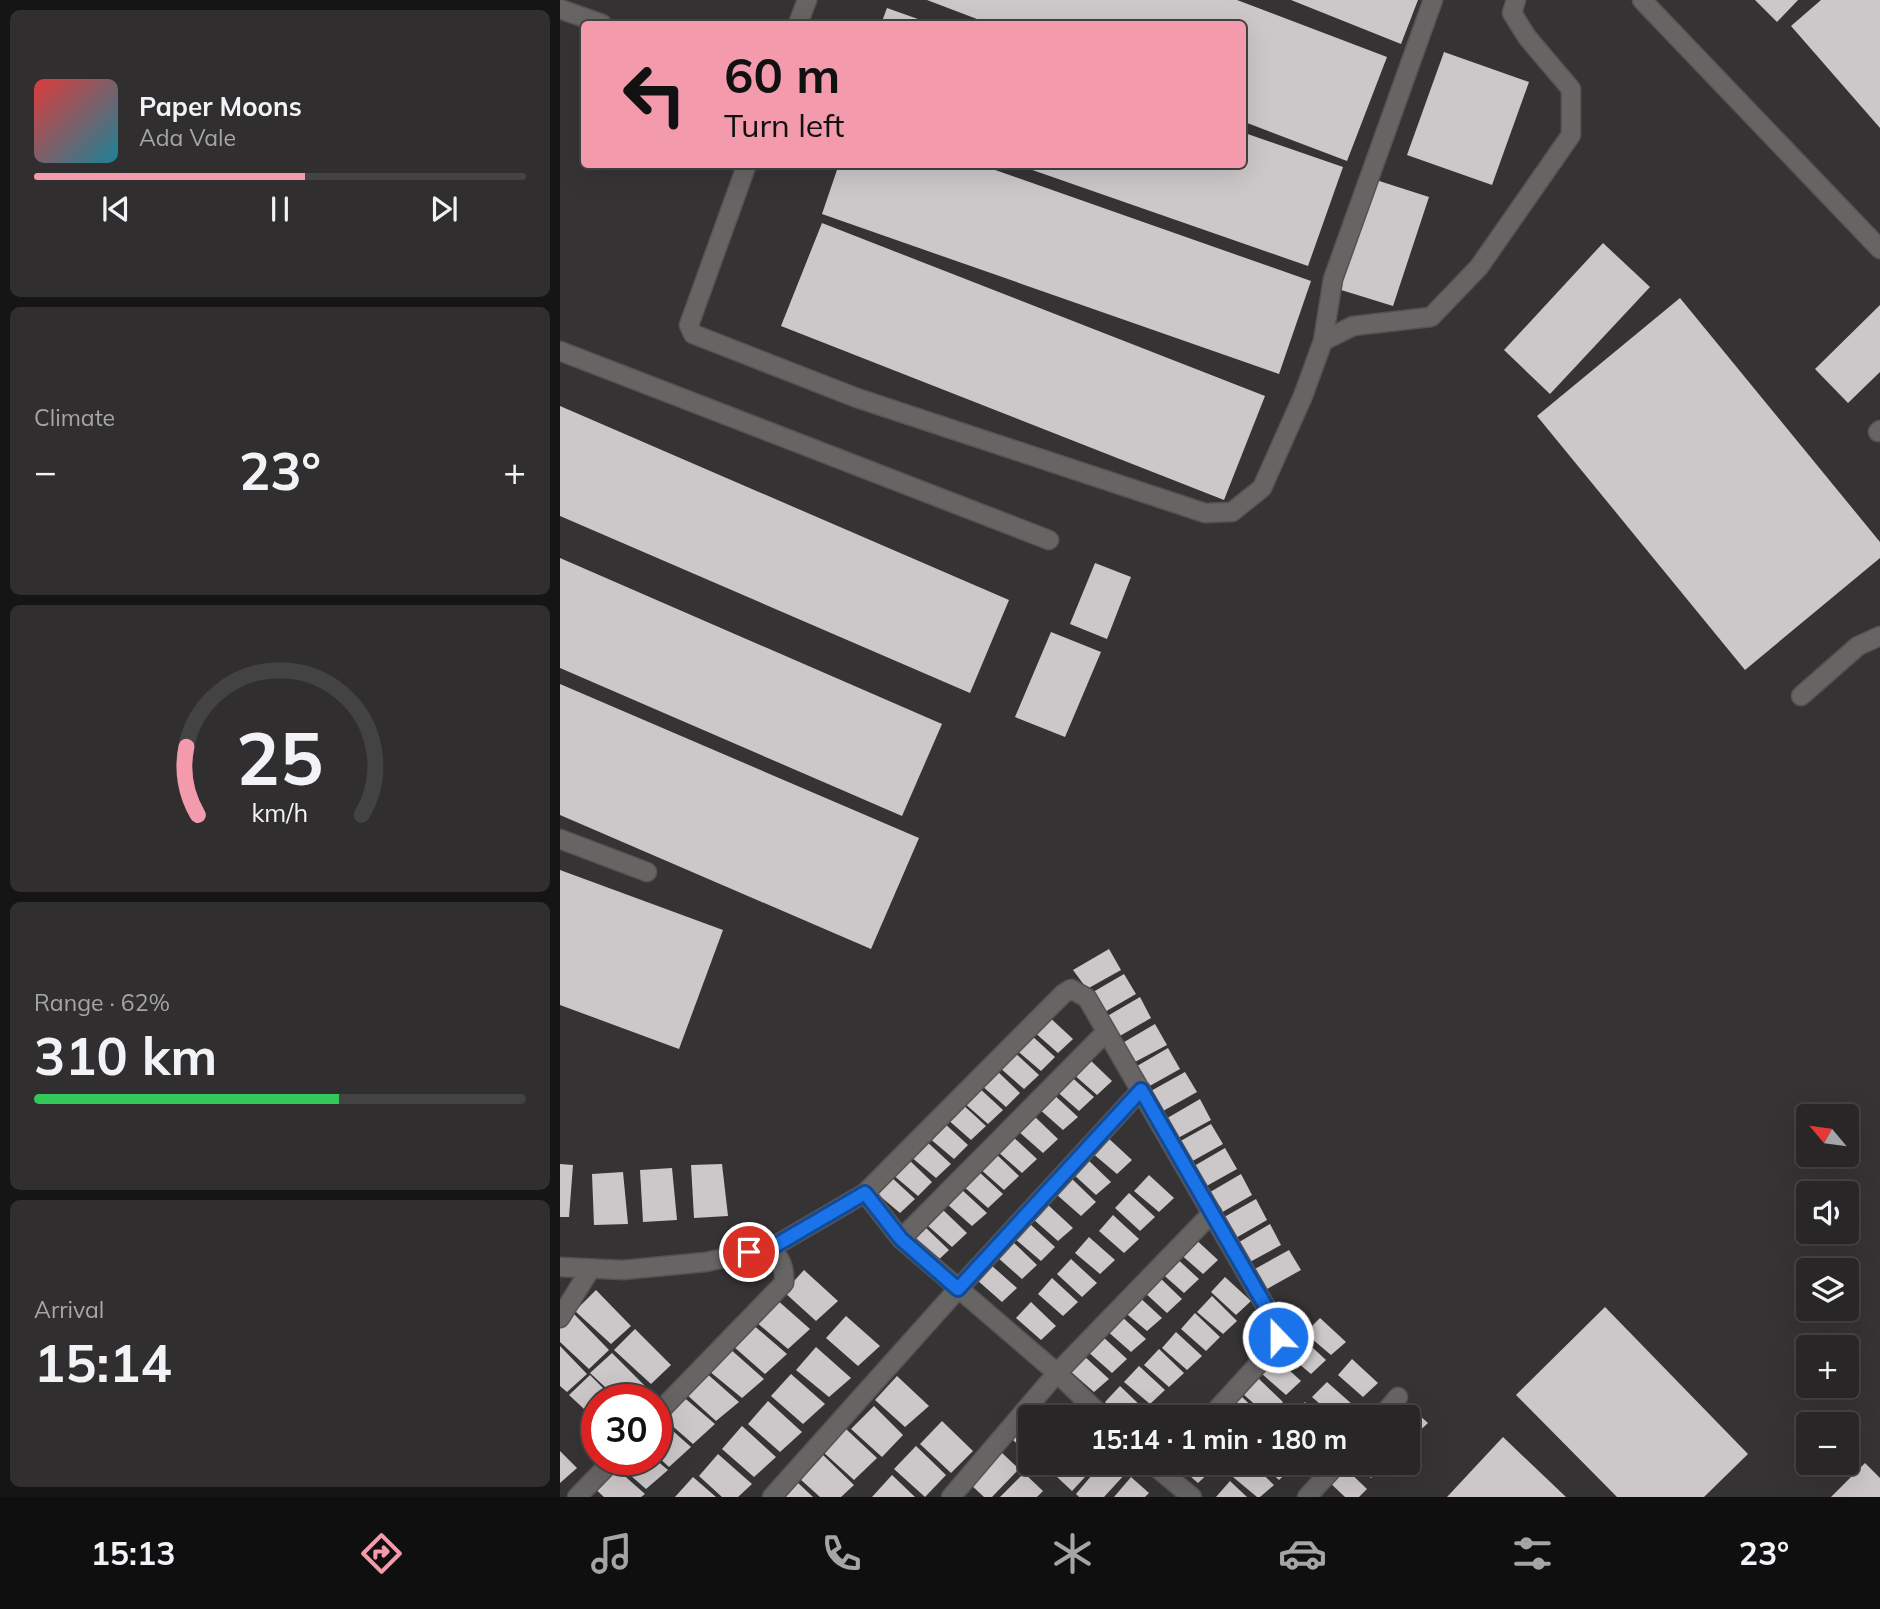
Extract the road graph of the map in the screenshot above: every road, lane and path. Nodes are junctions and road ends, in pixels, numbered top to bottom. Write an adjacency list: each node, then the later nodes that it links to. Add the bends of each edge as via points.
1 (807, 0): 7 (street)
2 (1433, 0): 10 (street, via 1333,279)
3 (1516, 0): 10 (street, via 1512,13 1571,89 1571,135 1479,267 1431,317 1353,326)
4 (1642, 0): 9 (street)
5 (560, 9): 6 (street)
6 (594, 21)
7 (799, 21)
8 (746, 168): 10 (street, via 689,326 694,334 857,398 1205,513 1232,512 1262,488)
9 (1880, 249)
10 (1323, 341)
11 (560, 351): 12 (street)
12 (1049, 540)
13 (1880, 636): 14 (street, via 1858,646)
14 (1801, 696)
15 (560, 839): 16 (street)
16 (647, 872)
17 (1105, 1033): 18 (street); 19 (street, via 1087,998 1071,989 1063,994); 21 (street)
18 (1141, 1090): 20 (street); 25 (street)
19 (865, 1193): 21 (street); 22 (street)
20 (1212, 1213): 27 (street); 31 (street, via 1277,1326 1278,1337)
21 (901, 1239): 25 (street)
22 (771, 1248): 24 (street, via 706,1262); 29 (street, via 783,1262 784,1283)
23 (560, 1267): 24 (street)
24 (590, 1270): 26 (street)
25 (958, 1289): 27 (street); 38 (street)
26 (560, 1318)
27 (1057, 1373): 30 (street); 36 (street)
28 (1398, 1397): 32 (street)
29 (672, 1398)
30 (1090, 1405)
31 (1221, 1405)
32 (1391, 1405)
33 (598, 1475): 37 (street)
34 (1169, 1475): 39 (street)
35 (1327, 1475): 40 (street)
36 (962, 1493)
37 (577, 1497)
38 (772, 1497)
39 (1192, 1497)
40 (1307, 1497)

